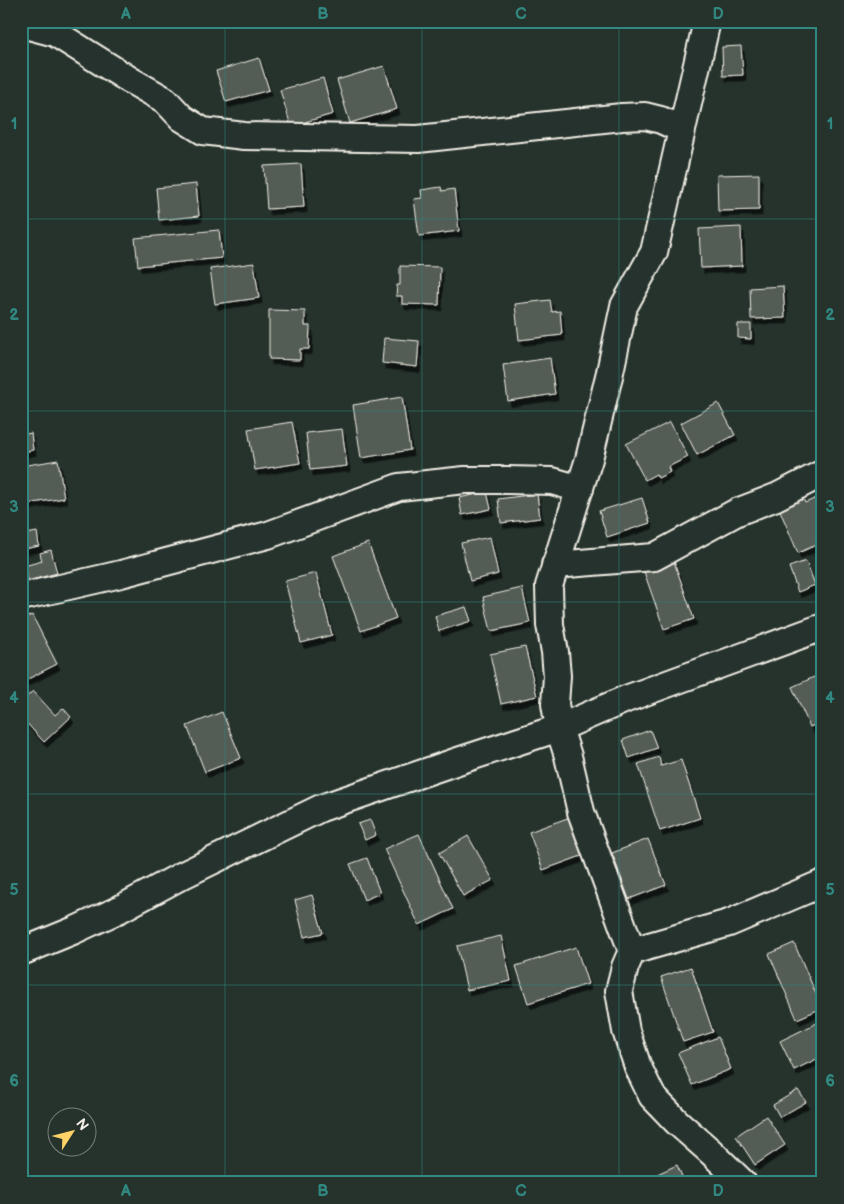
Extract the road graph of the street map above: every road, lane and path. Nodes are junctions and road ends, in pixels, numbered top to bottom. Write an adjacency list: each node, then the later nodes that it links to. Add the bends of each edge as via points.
1 (707, 21): 3 (street)
2 (21, 24): 3 (street, via 55,33 165,100 182,118 204,131 244,136 418,139 645,116)
3 (681, 129): 5 (street, via 654,252 624,306)
4 (823, 473): 6 (street, via 737,512 654,556)
5 (580, 489): 6 (street); 7 (street, via 552,481 507,480 465,480 400,487 268,535)
6 (555, 565): 9 (street, via 549,586)
7 (21, 597)
8 (823, 627): 9 (street, via 626,699)
9 (559, 728): 11 (street, via 580,812); 12 (street, via 320,808 118,910)
10 (823, 883): 11 (street, via 728,923)
11 (632, 951): 13 (street, via 619,991 626,1031 638,1067 652,1096)
12 (21, 952)
13 (743, 1183)

